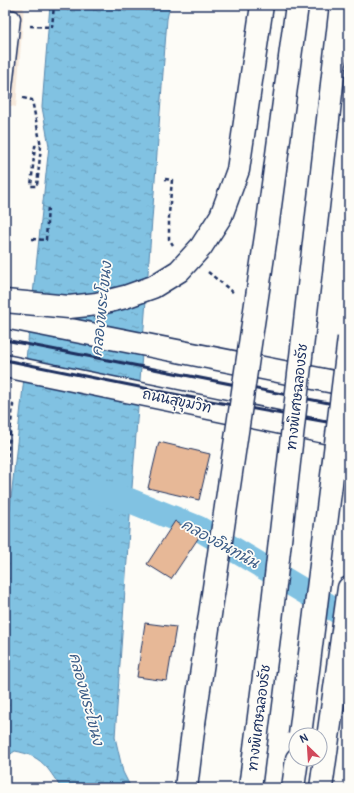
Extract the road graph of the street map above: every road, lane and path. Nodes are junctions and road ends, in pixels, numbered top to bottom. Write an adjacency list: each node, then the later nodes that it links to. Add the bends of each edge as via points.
1 (54, 5): 6 (path, via 52,27)
2 (262, 5): 14 (main road, bridge, via 238,170 221,216 201,247 179,271 153,287 125,297 98,304 69,307)
3 (297, 5): 25 (main road, bridge)
4 (341, 5): 26 (main road, ทางพิเศษฉลองรัช, bridge)
5 (5, 14): 7 (lane, via 15,18)
6 (48, 27)
7 (5, 96)
8 (32, 100): 9 (path)
9 (41, 146): 9 (path, via 37,186 31,186 35,146)
10 (165, 179): 12 (path, via 172,180)
11 (48, 206): 13 (path, via 46,240)
12 (169, 214)
13 (32, 239)
14 (5, 302)
15 (5, 317): 18 (main road, bridge)
16 (349, 338): 23 (main road, bridge)
17 (5, 366): 20 (main road, ถนนสุขุมวิท, bridge)
18 (349, 385)
19 (5, 403): 21 (path, via 13,405)
20 (349, 437)
21 (5, 481)
22 (349, 588): 28 (main road)
23 (301, 727)
24 (296, 767): 27 (main road)
25 (186, 788)
26 (250, 788)
27 (293, 788)
28 (321, 788)

